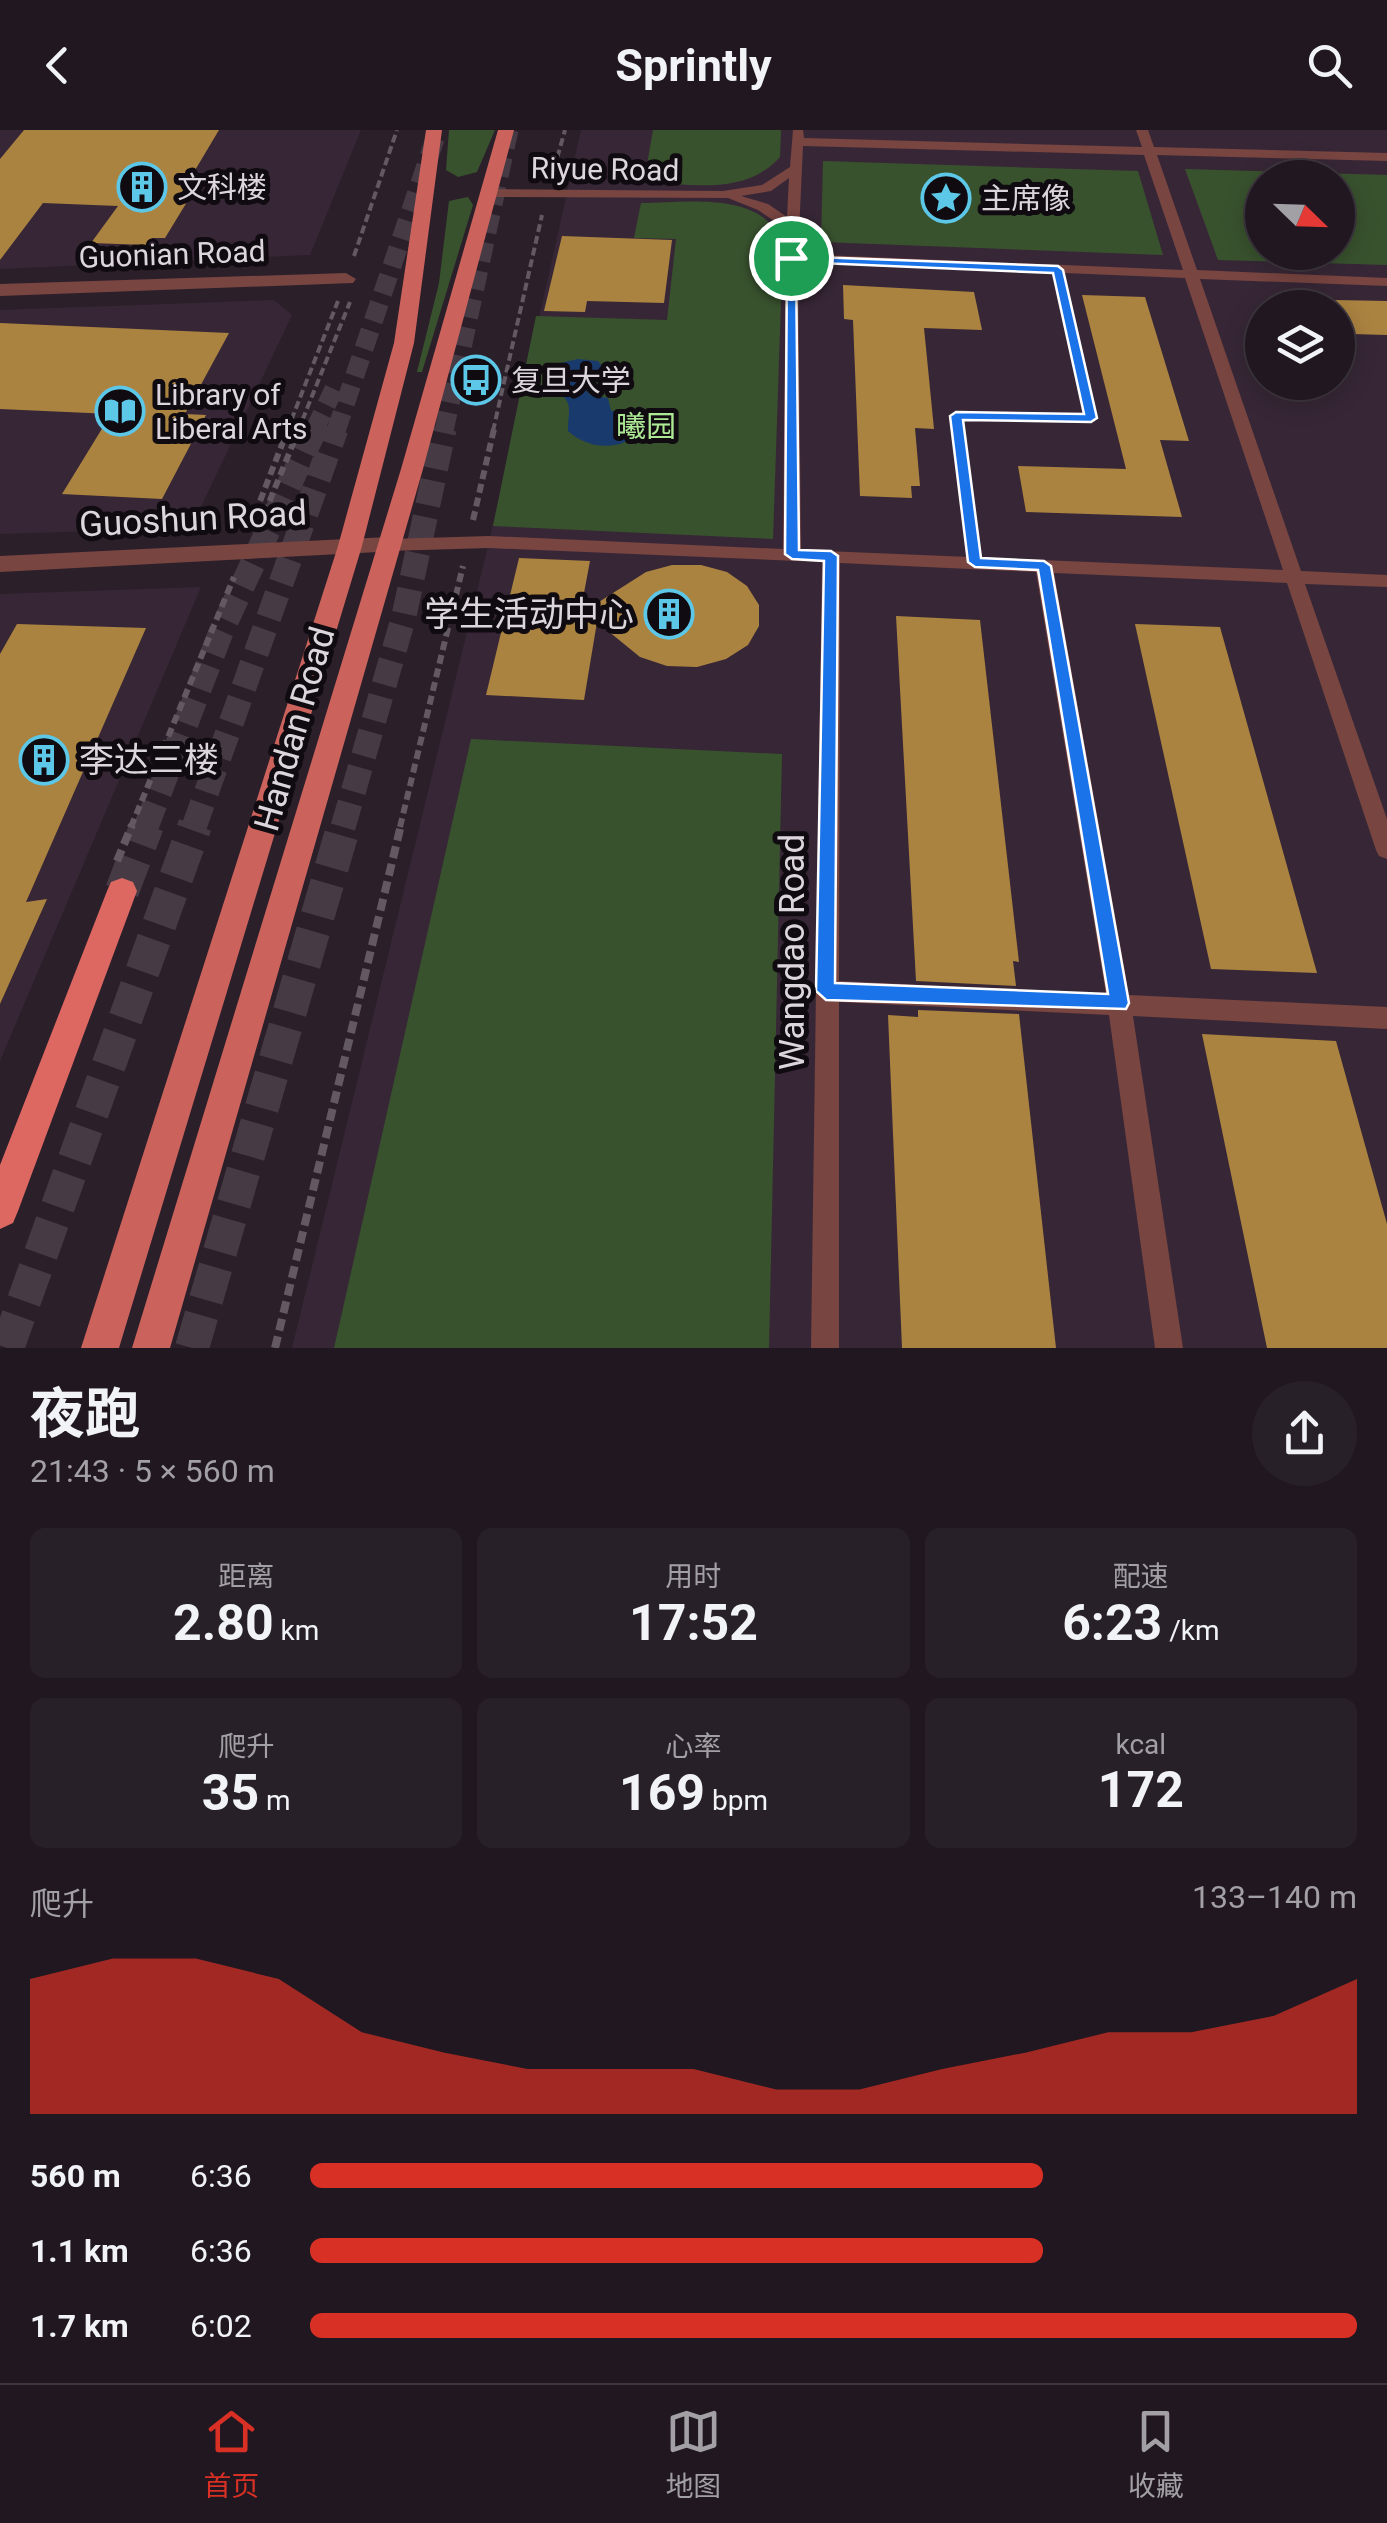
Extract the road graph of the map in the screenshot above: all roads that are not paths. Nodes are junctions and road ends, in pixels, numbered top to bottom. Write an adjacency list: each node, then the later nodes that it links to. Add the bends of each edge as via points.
1 (434, 130): 17 (main road, Handan Road, via 404,344)
2 (506, 130): 8 (main road, Handan Road)
3 (1142, 130): 5 (lane)
4 (798, 136): 5 (lane); 7 (lane)
5 (1148, 149): 6 (lane); 12 (lane)
6 (1387, 158)
7 (793, 170): 9 (lane, via 766,188); 10 (lane)
8 (486, 193): 9 (lane, Riyue Road); 16 (main road, Handan Road)
9 (722, 196): 10 (lane, via 762,206)
10 (793, 228): 11 (lane)
11 (791, 258): 12 (lane); 18 (lane)
12 (1191, 275): 14 (lane); 22 (lane)
13 (346, 279): 15 (street, Guonian Road)
14 (1387, 282)
15 (0, 290)
16 (389, 545): 17 (street, Guoshun Road); 18 (lane); 31 (main road, Handan Road)
17 (350, 546): 20 (street, Guoshun Road); 30 (main road, Handan Road)
18 (792, 554): 19 (lane)
19 (831, 556): 21 (lane); 26 (lane, Wangdao Road)
20 (0, 564)
21 (1044, 566): 22 (lane); 27 (lane)
22 (1294, 579): 23 (lane); 24 (lane)
23 (1387, 581)
24 (1387, 850)
25 (116, 884): 29 (highway)
26 (826, 991): 27 (lane); 32 (lane, Wangdao Road)
27 (1119, 1003): 28 (lane); 33 (lane)
28 (1387, 1018)
29 (0, 1211)
30 (100, 1348)
31 (152, 1348)
32 (825, 1348)
33 (1169, 1348)

